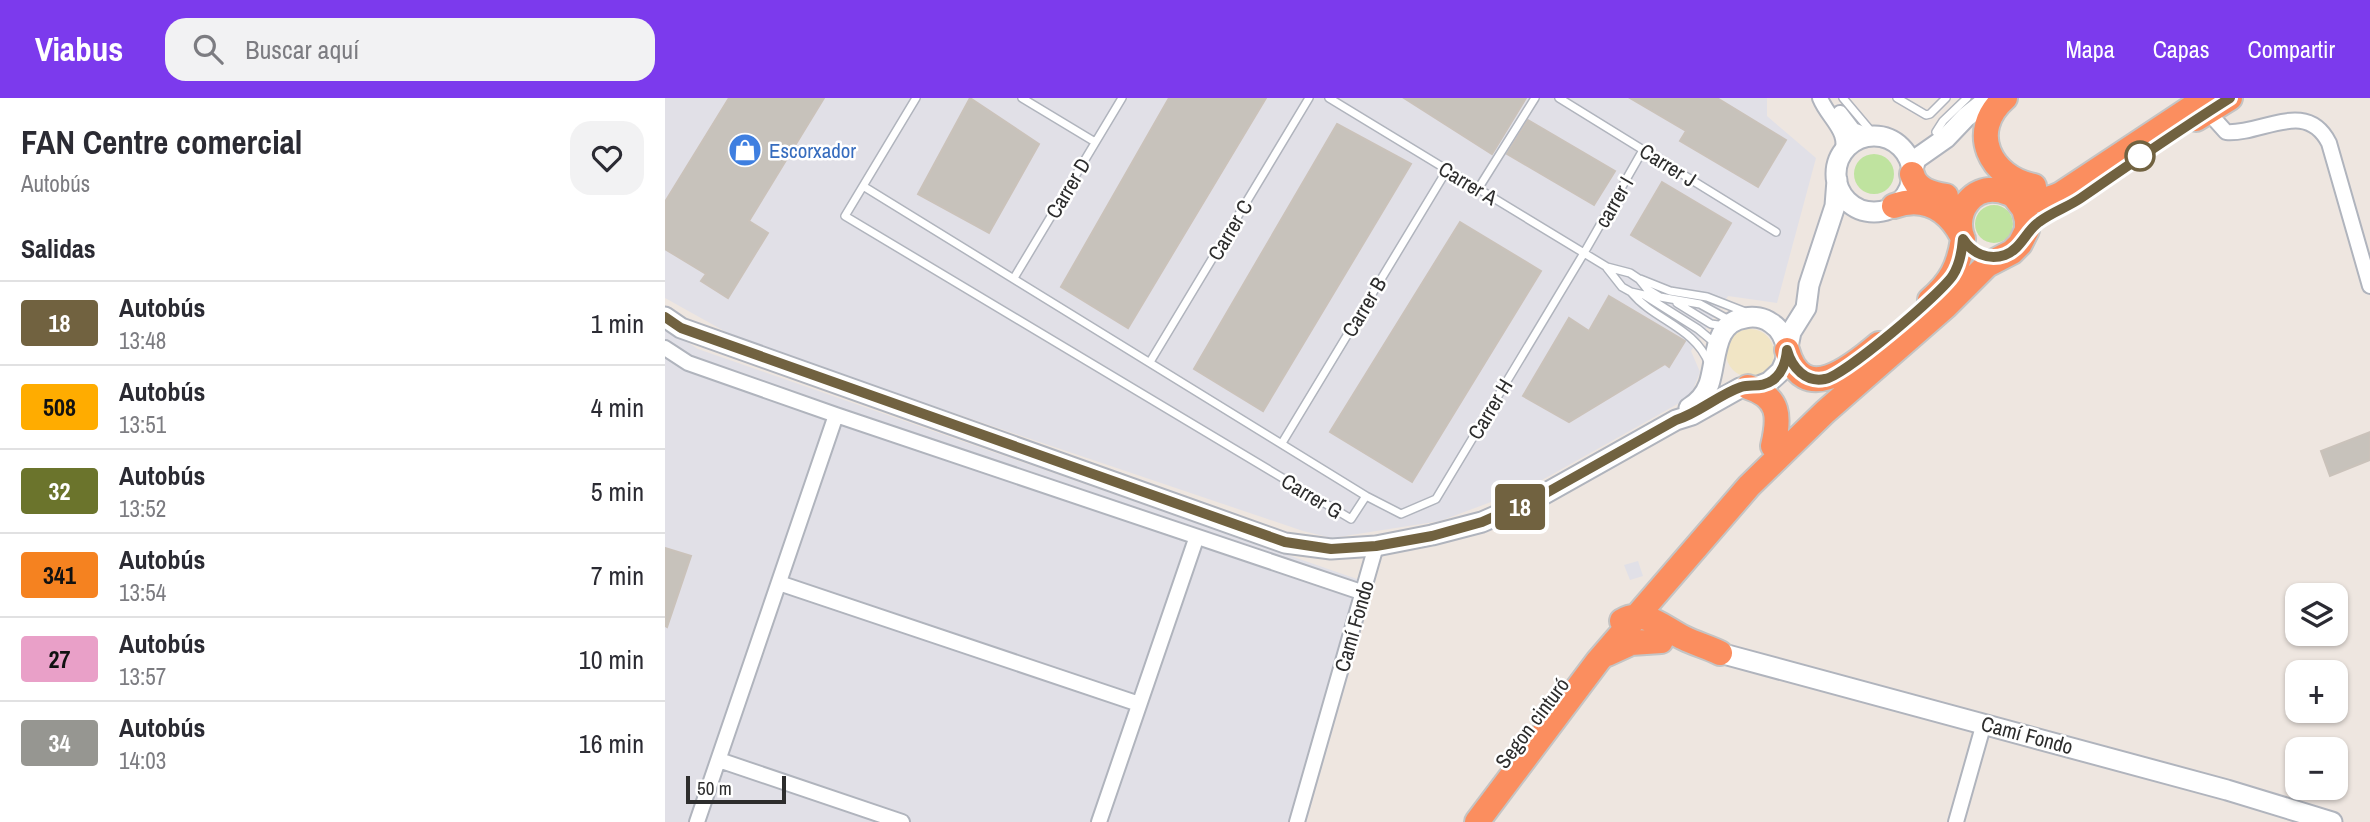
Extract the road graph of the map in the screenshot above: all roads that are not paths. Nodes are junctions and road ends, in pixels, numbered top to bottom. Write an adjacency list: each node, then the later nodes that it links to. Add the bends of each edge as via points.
1 (916, 98): 28 (lane)
2 (1022, 98): 22 (lane)
3 (1122, 98): 22 (lane, Carrer D)
4 (1309, 98): 53 (lane, Carrer C)
5 (1535, 98): 29 (lane)
6 (1559, 98): 23 (lane, Carrer J)
7 (1821, 98): 24 (street, via 1842,134)
8 (1826, 98): 21 (street, via 1853,130)
9 (1843, 98): 21 (lane)
10 (1896, 98): 11 (lane, via 1926,115)
11 (1946, 98)
12 (1967, 98): 19 (lane)
13 (1978, 98): 19 (street)
14 (1990, 98): 26 (street, via 1916,159)
15 (2005, 98): 20 (highway, via 1987,125 1989,153 2001,170 2025,184 2060,184 2098,157)
16 (2229, 98): 18 (highway)
17 (1331, 99): 25 (lane, Carrer A)
18 (2207, 105): 20 (highway); 34 (highway); 43 (street, via 2221,128 2229,132 2289,119 2319,130 2329,144)
19 (1936, 132): 21 (street, via 1909,142)
20 (2145, 137): 31 (highway, via 2061,194 2037,200)
21 (1881, 138): 24 (street, via 1854,143); 26 (street, via 1907,156)
22 (1095, 142): 40 (lane, Carrer D)
23 (1643, 150): 33 (lane, Carrer J); 37 (lane, carrer I)
24 (1841, 157): 27 (street)
25 (1447, 170): 29 (lane, Carrer A); 58 (lane, Carrer B)
26 (1912, 173): 30 (highway, via 1916,184 1934,194); 32 (street, via 1907,192)
27 (1837, 180): 32 (street, via 1853,205 1864,211); 36 (street, via 1835,206)
28 (863, 186): 40 (lane, Carrer G); 60 (lane, Carrer G, via 845,216 1352,519)
29 (1478, 189): 37 (lane, Carrer A)
30 (1978, 193): 31 (highway, via 1999,190); 35 (highway, via 1962,210)
31 (2015, 197): 34 (highway, via 2026,214)
32 (1886, 209): 35 (highway, via 1912,202 1935,206 1948,215); 36 (street, via 1849,219)
33 (1776, 232)
34 (2025, 235): 38 (highway, via 2016,248)
35 (1962, 236): 38 (highway, via 1980,254); 52 (highway, via 1960,260 1952,277)
36 (1823, 245): 42 (street)
37 (1584, 253): 39 (lane, Carrer A); 60 (lane, Carrer H, via 1436,499 1401,514)
38 (2002, 256): 61 (highway)
39 (1607, 267): 41 (lane); 44 (lane)
40 (1014, 278): 53 (lane, Carrer G)
41 (1639, 279): 45 (lane); 47 (lane, via 1670,291 1707,297)
42 (1809, 285): 47 (street, via 1788,312); 51 (street, via 1806,308 1791,332)
43 (2370, 286)
44 (1631, 292): 50 (lane, via 1644,295 1698,329); 54 (lane, via 1699,346 1708,359)
45 (1666, 299): 48 (lane, via 1700,304); 48 (lane, via 1714,326)
46 (665, 317): 63 (street, Camí Fondo, via 681,328 1285,542 1331,549)
47 (1759, 318): 48 (street); 51 (street, via 1779,329)
48 (1734, 321): 50 (street, via 1720,336)
49 (665, 348): 56 (street, via 688,363)
50 (1717, 348): 54 (street); 55 (street, via 1717,360 1726,376)
51 (1787, 350): 52 (highway, via 1798,371 1818,380 1832,378); 55 (street, via 1784,366 1774,379)
52 (1868, 353): 59 (highway)
53 (1150, 362): 58 (lane, Carrer G)
54 (1711, 377): 57 (street, via 1702,398)
55 (1748, 387): 57 (street); 59 (highway, via 1773,404 1777,423)
56 (837, 415): 62 (street); 64 (street)
57 (1676, 420): 63 (street, via 1507,512 1459,529)
58 (1282, 443): 60 (lane, Carrer G)
59 (1773, 446): 61 (highway)
60 (1366, 496)
61 (1722, 506): 66 (highway); 67 (highway, via 1707,545 1667,594); 73 (highway, Segon cinturó, via 1607,627 1551,696)
62 (1196, 538): 65 (street); 70 (street)
63 (1376, 546): 65 (street, Camí Fondo)
64 (779, 583): 70 (street); 72 (street)
65 (1363, 593): 77 (street, Camí Fondo)
66 (1642, 608): 67 (highway, via 1640,629); 69 (highway, Segon cinturó); 73 (highway, via 1622,622 1562,694)
67 (1668, 637): 68 (highway, via 1703,652); 69 (highway, via 1624,645)
68 (1720, 653): 71 (street, Camí Fondo)
69 (1598, 661): 73 (highway, Segon cinturó)
70 (1139, 704): 76 (street)
71 (1985, 723): 78 (street); 79 (street, Camí Fondo)
72 (719, 760): 74 (street); 75 (street)
73 (1469, 817)
74 (697, 822)
75 (901, 822)
76 (1099, 822)
77 (1297, 822)
78 (1956, 822)
79 (2332, 822)

